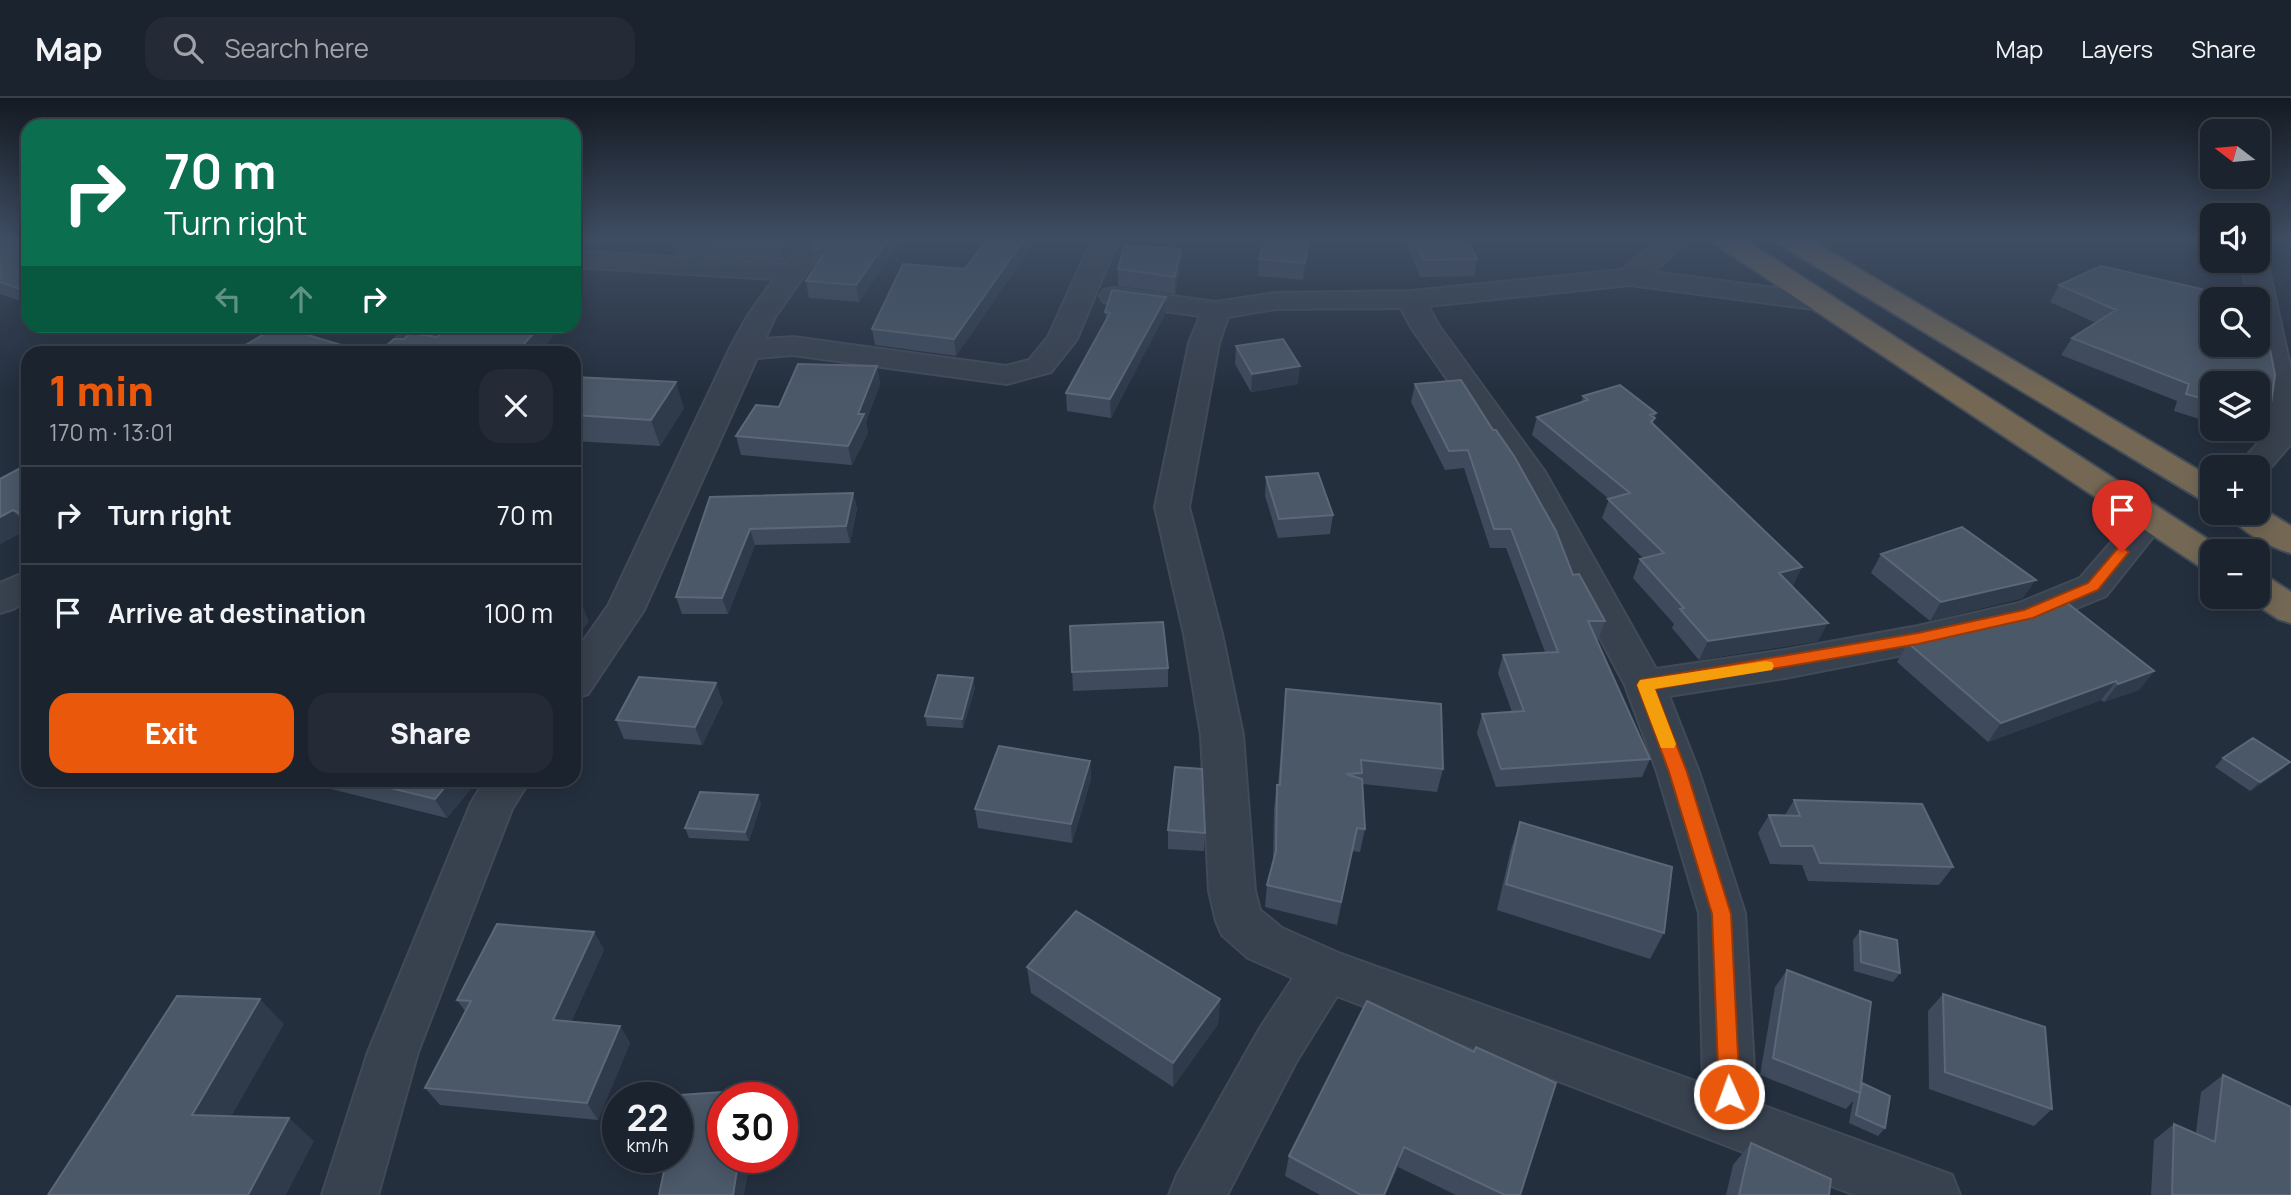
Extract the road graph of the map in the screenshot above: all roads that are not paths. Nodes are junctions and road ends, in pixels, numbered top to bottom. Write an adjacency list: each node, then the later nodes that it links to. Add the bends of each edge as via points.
1 (780, 289): 14 (street)
2 (1084, 289): 8 (street)
3 (1509, 289): 9 (street)
4 (1723, 289): 10 (street)
5 (1802, 289): 10 (highway)
6 (1873, 289): 16 (highway)
7 (2260, 289): 15 (street, via 2286,420)
8 (1083, 292): 11 (street); 14 (street, via 1062,339 1040,366 1007,375 793,345)
9 (1411, 299): 11 (street, via 1275,301); 26 (street, via 1437,346 1528,472)
10 (1821, 302): 17 (highway)
11 (1216, 310): 28 (street, via 1204,343 1172,507 1222,735 1232,891 1239,921 1256,936)
12 (418, 333): 13 (street)
13 (403, 346)
14 (744, 350): 25 (street, via 625,610)
15 (2264, 455)
16 (2200, 485)
17 (2151, 518): 20 (highway); 26 (street, via 2093,587 2028,614 1918,639)
18 (2264, 525): 19 (highway)
19 (2291, 542)
20 (2200, 550)
21 (21, 587): 23 (street)
22 (2270, 596): 24 (highway)
23 (0, 600)
24 (2291, 610)
25 (581, 674)
26 (1645, 685): 29 (street, via 1678,772 1722,914)
27 (504, 787): 31 (street, via 493,803 393,1052)
28 (1326, 970): 29 (street); 32 (street, via 1278,1045)
29 (1730, 1120): 30 (street)
30 (1883, 1185): 33 (street)
31 (350, 1195)
32 (1197, 1195)
33 (1932, 1195)

